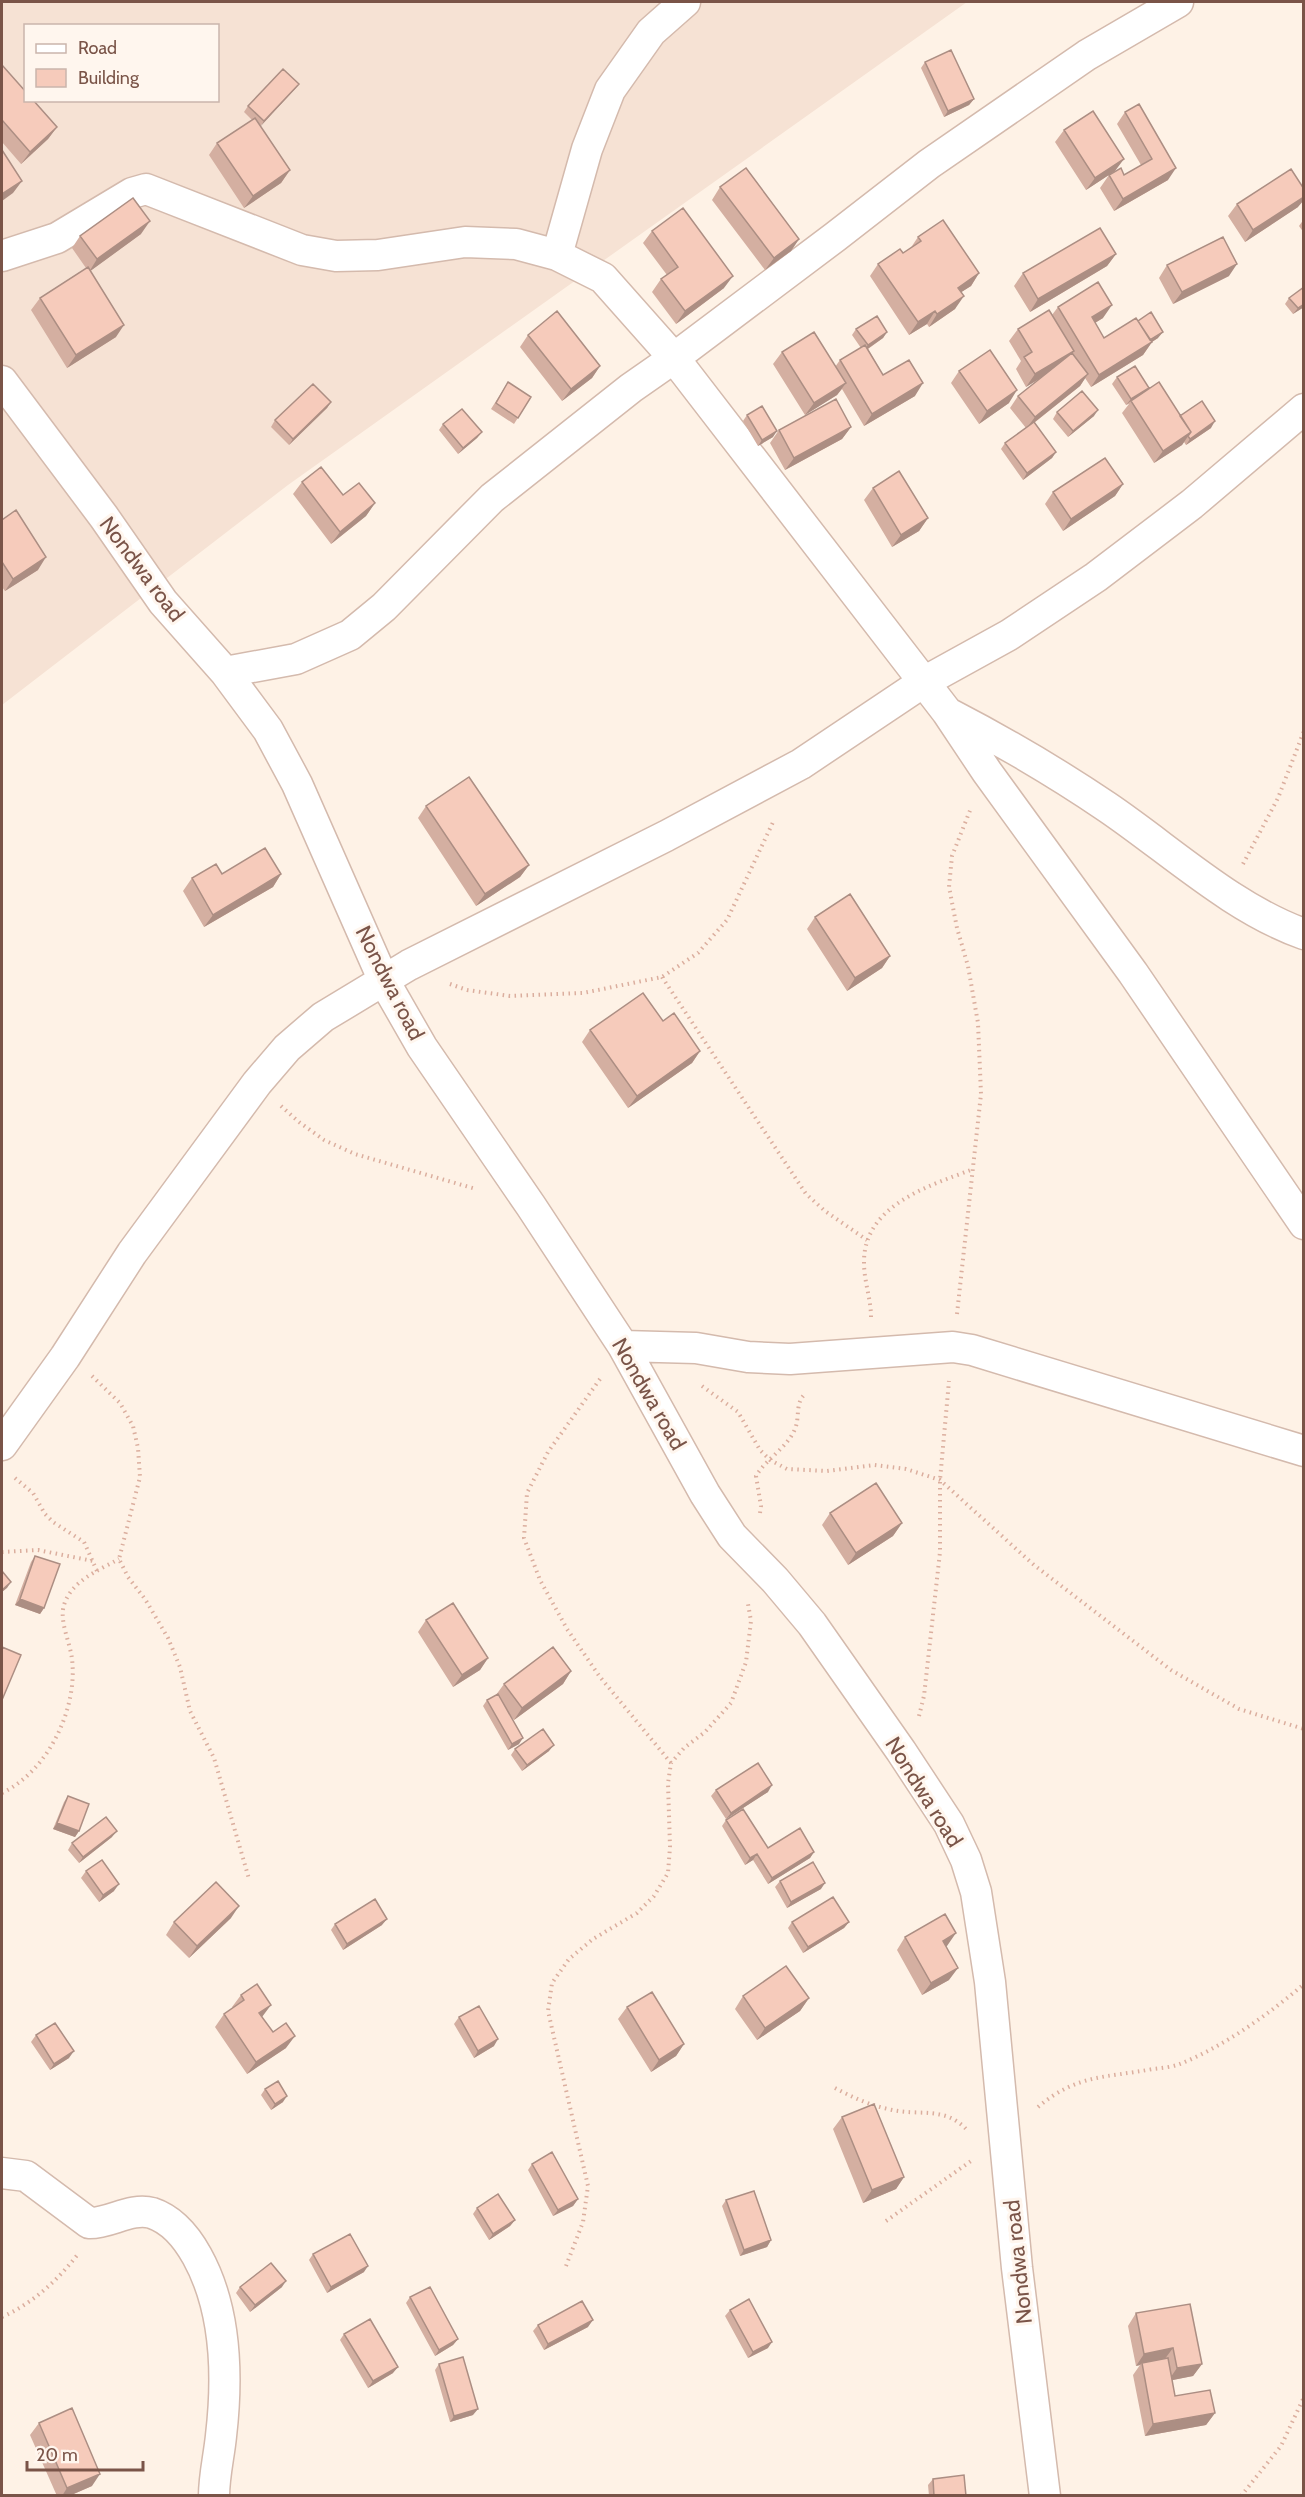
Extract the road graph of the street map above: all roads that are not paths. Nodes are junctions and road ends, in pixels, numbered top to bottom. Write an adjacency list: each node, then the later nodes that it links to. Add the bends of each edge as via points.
1 (685, 2): 3 (street, via 651,32 610,90 587,149)
2 (1178, 2): 5 (street, via 1087,55 938,158)
3 (557, 255): 4 (street, via 516,244 465,242 378,255 336,256 302,250 146,189 132,193 57,238); 5 (street, via 603,278)
4 (2, 256)
5 (674, 358): 8 (street, via 492,498 384,607 350,635 296,659); 9 (street)
6 (2, 381): 8 (street, Nondwa road, via 163,602)
7 (1304, 410): 9 (street, via 1192,504 1096,577 1009,635)
8 (225, 672): 12 (street, Nondwa road, via 268,730)
9 (922, 682): 10 (street); 12 (street, via 801,764)
10 (947, 712): 11 (street, via 1098,801 1226,892); 13 (street, via 1133,973)
11 (1304, 934)
12 (396, 972): 14 (street, Nondwa road, via 447,1085); 15 (street, via 323,1017 287,1048 257,1083 132,1253 65,1357)
13 (1304, 1224)
14 (623, 1346): 16 (street, via 696,1348 790,1359 953,1347); 19 (street, Nondwa road, via 732,1536 812,1624 949,1824 966,1860 976,1892 990,1982 1017,2268)
15 (2, 1444)
16 (1304, 1451)
17 (2, 2173): 18 (street, via 26,2176 89,2223 150,2213 172,2224 190,2244 208,2276 220,2317 224,2368 222,2434)
18 (214, 2496)
19 (1045, 2496)

